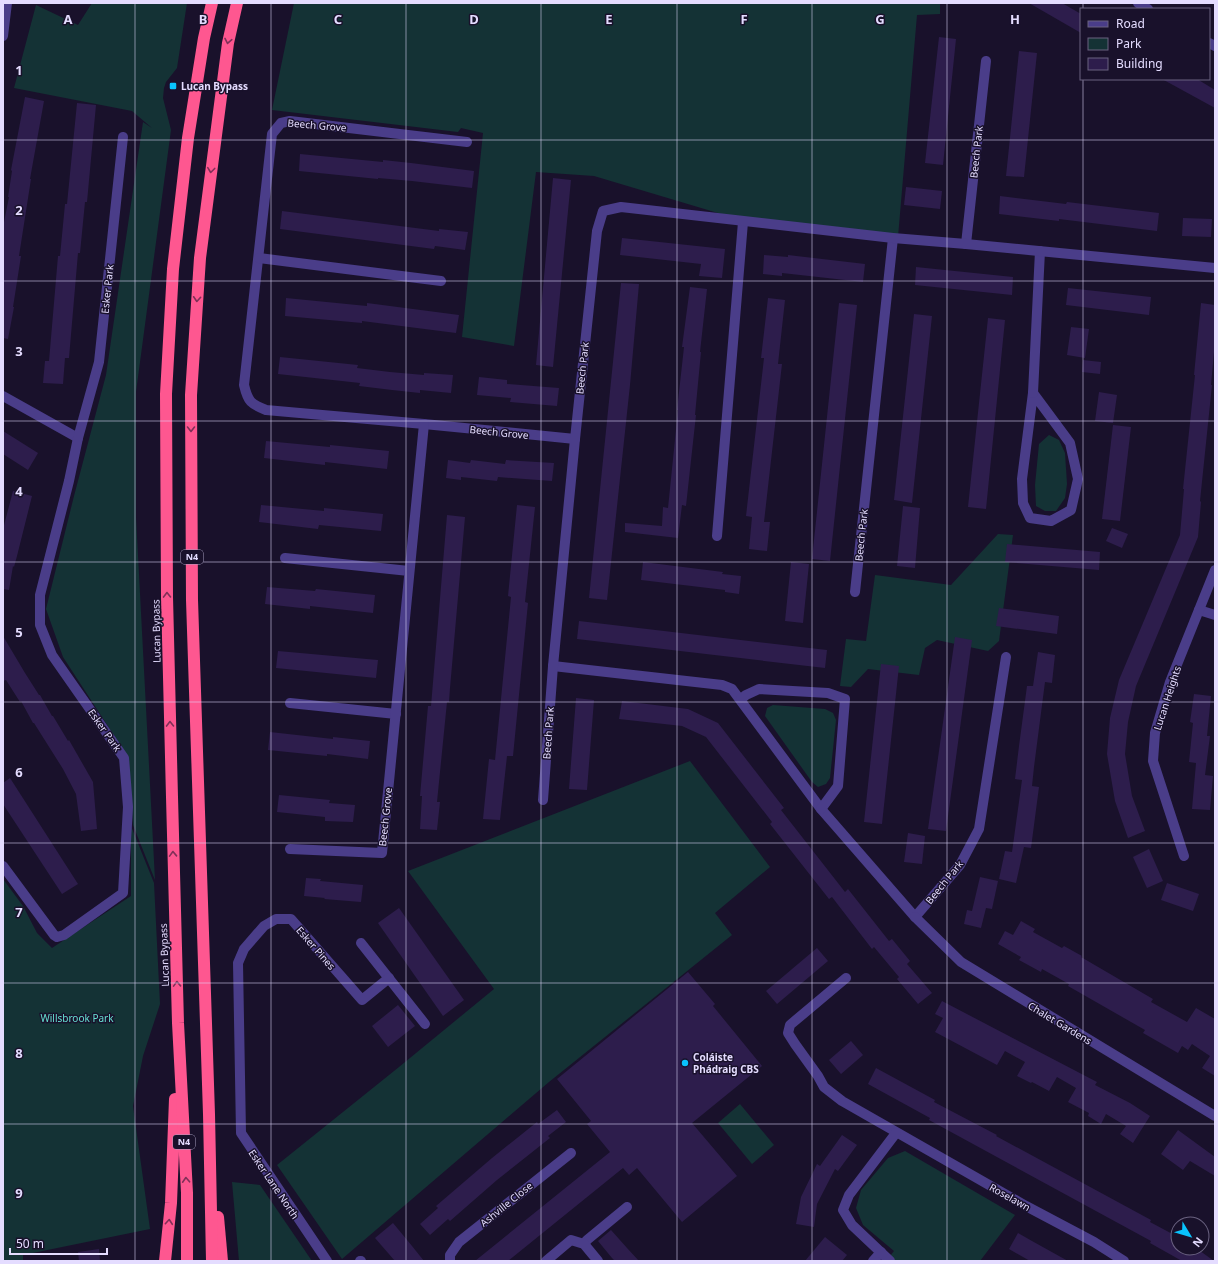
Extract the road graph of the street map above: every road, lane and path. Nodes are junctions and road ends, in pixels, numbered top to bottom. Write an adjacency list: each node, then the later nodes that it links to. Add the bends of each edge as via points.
1 (7, 3): 4 (street)
2 (212, 3): 41 (highway, Lucan Bypass / N4, one-way to 2, via 167,604 166,394 173,269 188,138)
3 (237, 3): 44 (highway, N4, one-way to 44, via 228,43 200,258 191,395 192,600)
4 (3, 36)
5 (986, 61): 10 (street, Beech Park)
6 (123, 137): 18 (street, Esker Park, via 98,362)
7 (467, 142): 12 (street, Beech Grove, via 290,121 281,123 272,134)
8 (743, 222): 9 (street, Beech Park); 19 (street, Beech Park, via 621,207 603,211 597,232); 20 (street)
9 (893, 238): 10 (street, Beech Park); 24 (street, Beech Park)
10 (966, 244): 11 (street, Beech Park)
11 (1040, 251): 13 (street, Beech Park); 15 (street)
12 (259, 258): 14 (street); 17 (street, Beech Grove, via 244,385 247,398 266,410)
13 (1215, 268)
14 (441, 281)
15 (1033, 393): 15 (street, via 1070,443 1078,479 1071,510 1051,521 1030,518 1023,503 1022,479)
16 (3, 396): 18 (street)
17 (424, 424): 19 (street, Beech Grove); 23 (street, Beech Grove)
18 (78, 438): 36 (street, Esker Park, via 40,595 40,625 52,655 124,758 128,807 123,893 64,935 57,937)
19 (575, 439): 28 (street, Beech Park)
20 (717, 536)
21 (285, 558): 23 (street)
22 (1215, 570): 25 (street, Lucan Heights)
23 (409, 571): 31 (street, Beech Grove)
24 (855, 592)
25 (1199, 610): 26 (street); 35 (street, Lucan Heights, via 1170,682 1155,733 1152,760)
26 (1215, 615)
27 (1006, 657): 37 (street, Beech Park, via 979,829 960,865)
28 (553, 666): 29 (street, via 722,685 732,689); 32 (street, Beech Park)
29 (741, 699): 33 (street); 33 (street, via 759,689 828,693 845,699 838,786)
30 (290, 703): 31 (street)
31 (396, 714): 34 (street, Beech Grove, via 382,853)
32 (543, 800)
33 (821, 809): 37 (street)
34 (290, 849)
35 (1184, 856)
36 (3, 866)
37 (915, 918): 45 (street, Chalet Gardens, via 961,962)
38 (361, 943): 39 (street)
39 (389, 978): 42 (street); 43 (street, Esker Pines, via 362,1000 291,920 276,920 264,926 244,949 238,963)
40 (846, 978): 46 (street, Roselawn, via 790,1025 788,1033 824,1087 842,1102)
41 (178, 1023): 51 (highway, one-way to 41, via 171,1203); 52 (highway, Lucan Bypass / N4, one-way to 41, via 187,1193)
42 (425, 1024)
43 (240, 1100): 55 (street, Esker Lane North, via 241,1133)
44 (209, 1114): 53 (highway, N4); 54 (highway)
45 (1215, 1116)
46 (896, 1133): 50 (street, via 849,1195 843,1210 852,1225); 61 (street, Roselawn)
47 (570, 1153): 56 (street, Ashville Close, via 459,1242 450,1255)
48 (627, 1207): 49 (street)
49 (584, 1244): 57 (street, via 571,1240); 58 (street)
50 (881, 1252): 59 (street); 60 (street)
51 (165, 1261)
52 (187, 1261)
53 (212, 1261)
54 (222, 1261)
55 (327, 1261)
56 (450, 1261)
57 (546, 1261)
58 (598, 1261)
59 (873, 1261)
60 (890, 1261)
61 (1124, 1261)

